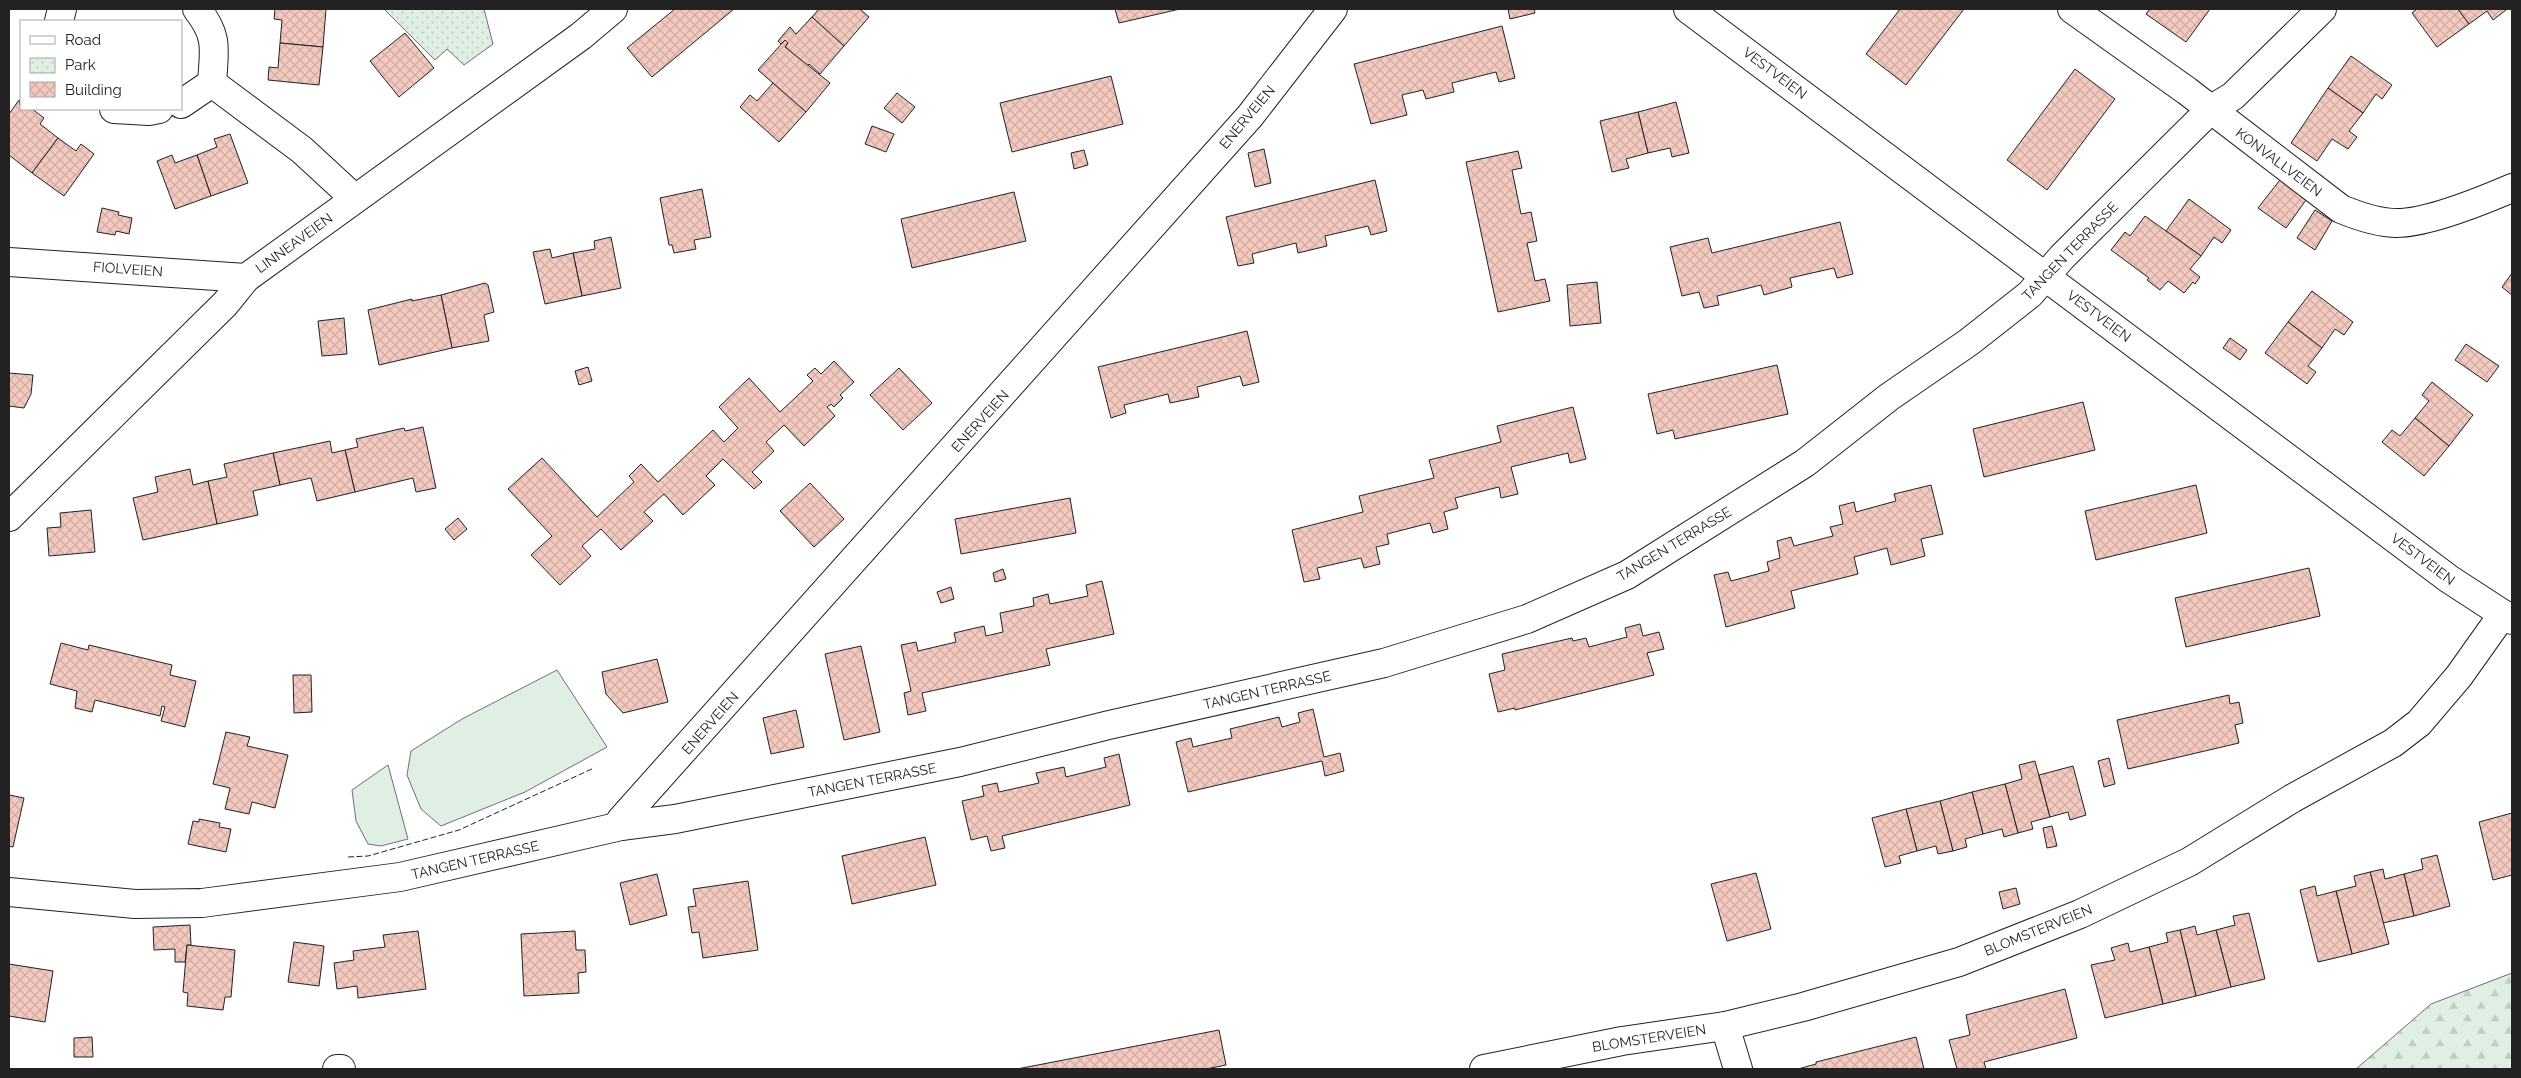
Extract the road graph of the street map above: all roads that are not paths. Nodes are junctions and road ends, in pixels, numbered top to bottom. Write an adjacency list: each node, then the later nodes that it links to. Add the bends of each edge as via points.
1 (197, 9): 7 (street, via 210,26 214,44)
2 (613, 9): 13 (street, LINNEAVEIEN, via 581,36)
3 (1332, 9): 19 (street, ENERVEIEN, via 1250,116 621,820)
4 (1688, 9): 15 (street, VESTVEIEN)
5 (2072, 9): 11 (street, KONVALLVEIEN)
6 (2322, 9): 11 (street, TANGEN TERRASSE, via 2233,96)
7 (212, 84): 8 (street); 13 (street, via 302,150)
8 (182, 103)
9 (132, 110): 10 (street)
10 (154, 110)
11 (2210, 110): 12 (street, KONVALLVEIEN, via 2341,209 2363,218 2398,223 2428,217); 15 (street, TANGEN TERRASSE, via 2062,257)
12 (2512, 188)
13 (354, 198): 16 (street, LINNEAVEIEN)
14 (9, 262): 16 (street, FIOLVEIEN)
15 (2047, 277): 18 (street, VESTVEIEN, via 2450,579); 19 (street, TANGEN TERRASSE, via 1969,342 1889,397 1805,463 1627,574 1527,619 1384,663 960,762 675,819)
16 (246, 278): 17 (street, LINNEAVEIEN, via 225,304)
17 (9, 518)
18 (2508, 617): 21 (street, BLOMSTERVEIEN, via 2419,723 2393,743 2293,798 2189,862 2080,914 1959,962)
19 (621, 826): 20 (street, TANGEN TERRASSE, via 400,877 202,903 135,904)
20 (9, 892)
21 (1725, 1026): 24 (street, BLOMSTERVEIEN, via 1622,1041); 25 (street)
22 (337, 1069): 23 (street)
23 (341, 1069)
24 (1484, 1069)
25 (1738, 1069)

